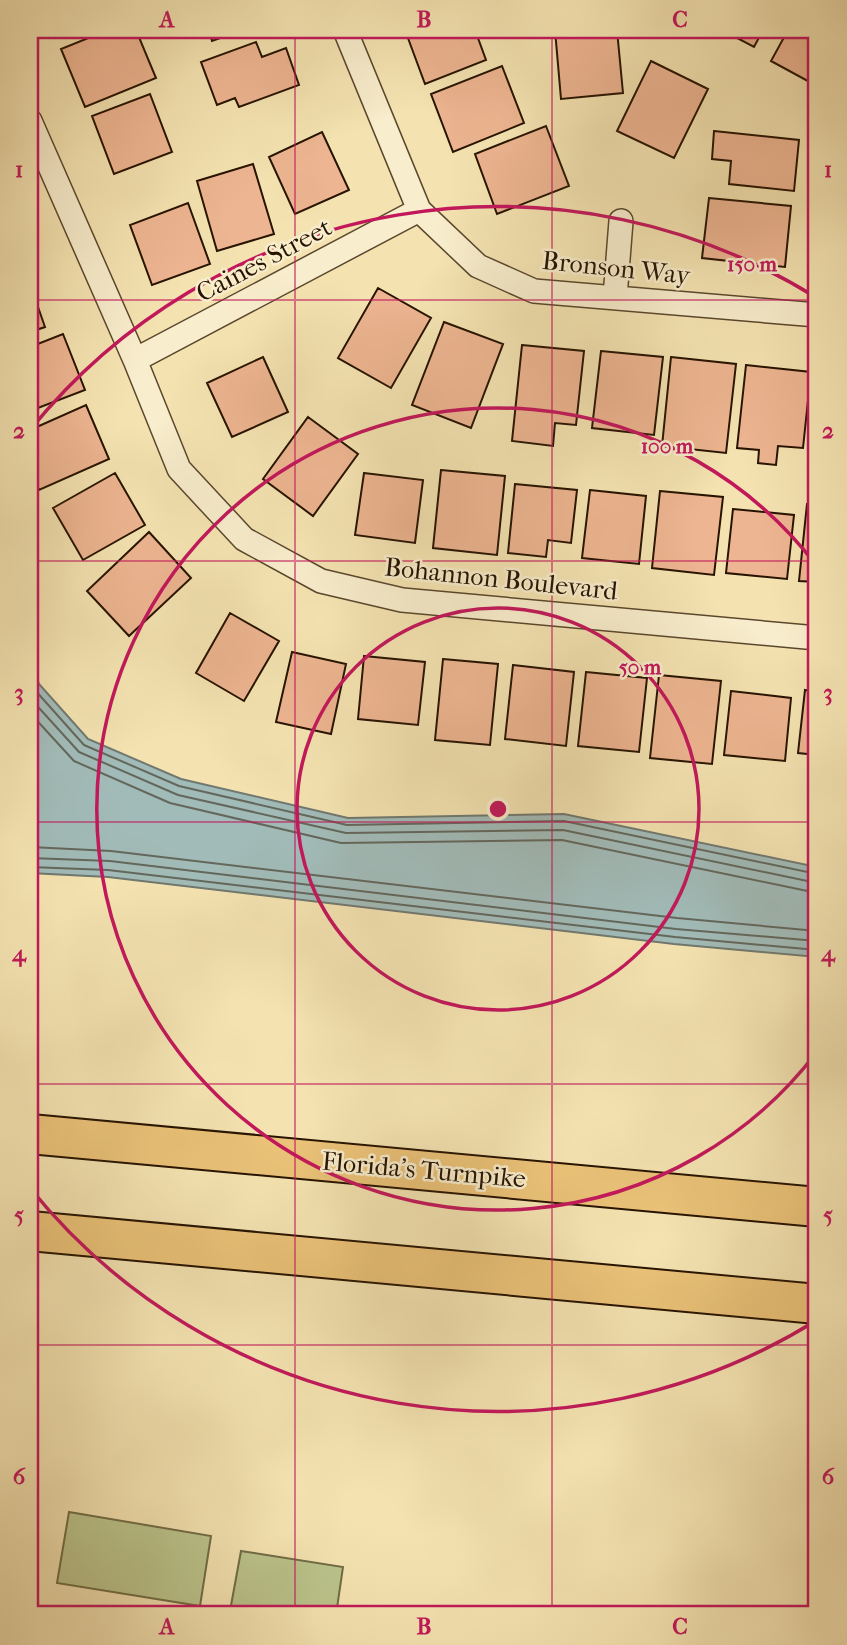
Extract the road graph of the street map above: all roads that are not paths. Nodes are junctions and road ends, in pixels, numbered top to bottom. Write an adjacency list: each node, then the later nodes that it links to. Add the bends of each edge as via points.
1 (345, 30): 3 (street, Bronson Way)
2 (30, 121): 7 (street, Bohannon Boulevard)
3 (419, 210): 5 (street, Bronson Way, via 478,266 534,291); 7 (street, Caines Street)
4 (621, 221): 5 (street)
5 (615, 297): 6 (street, Bronson Way)
6 (817, 315)
7 (135, 360): 8 (street, Bohannon Boulevard, via 178,469 244,539 321,580 402,600)
8 (817, 638)
9 (30, 1134): 10 (highway, Florida's Turnpike)
10 (817, 1207)
11 (30, 1231): 12 (highway)
12 (817, 1304)

